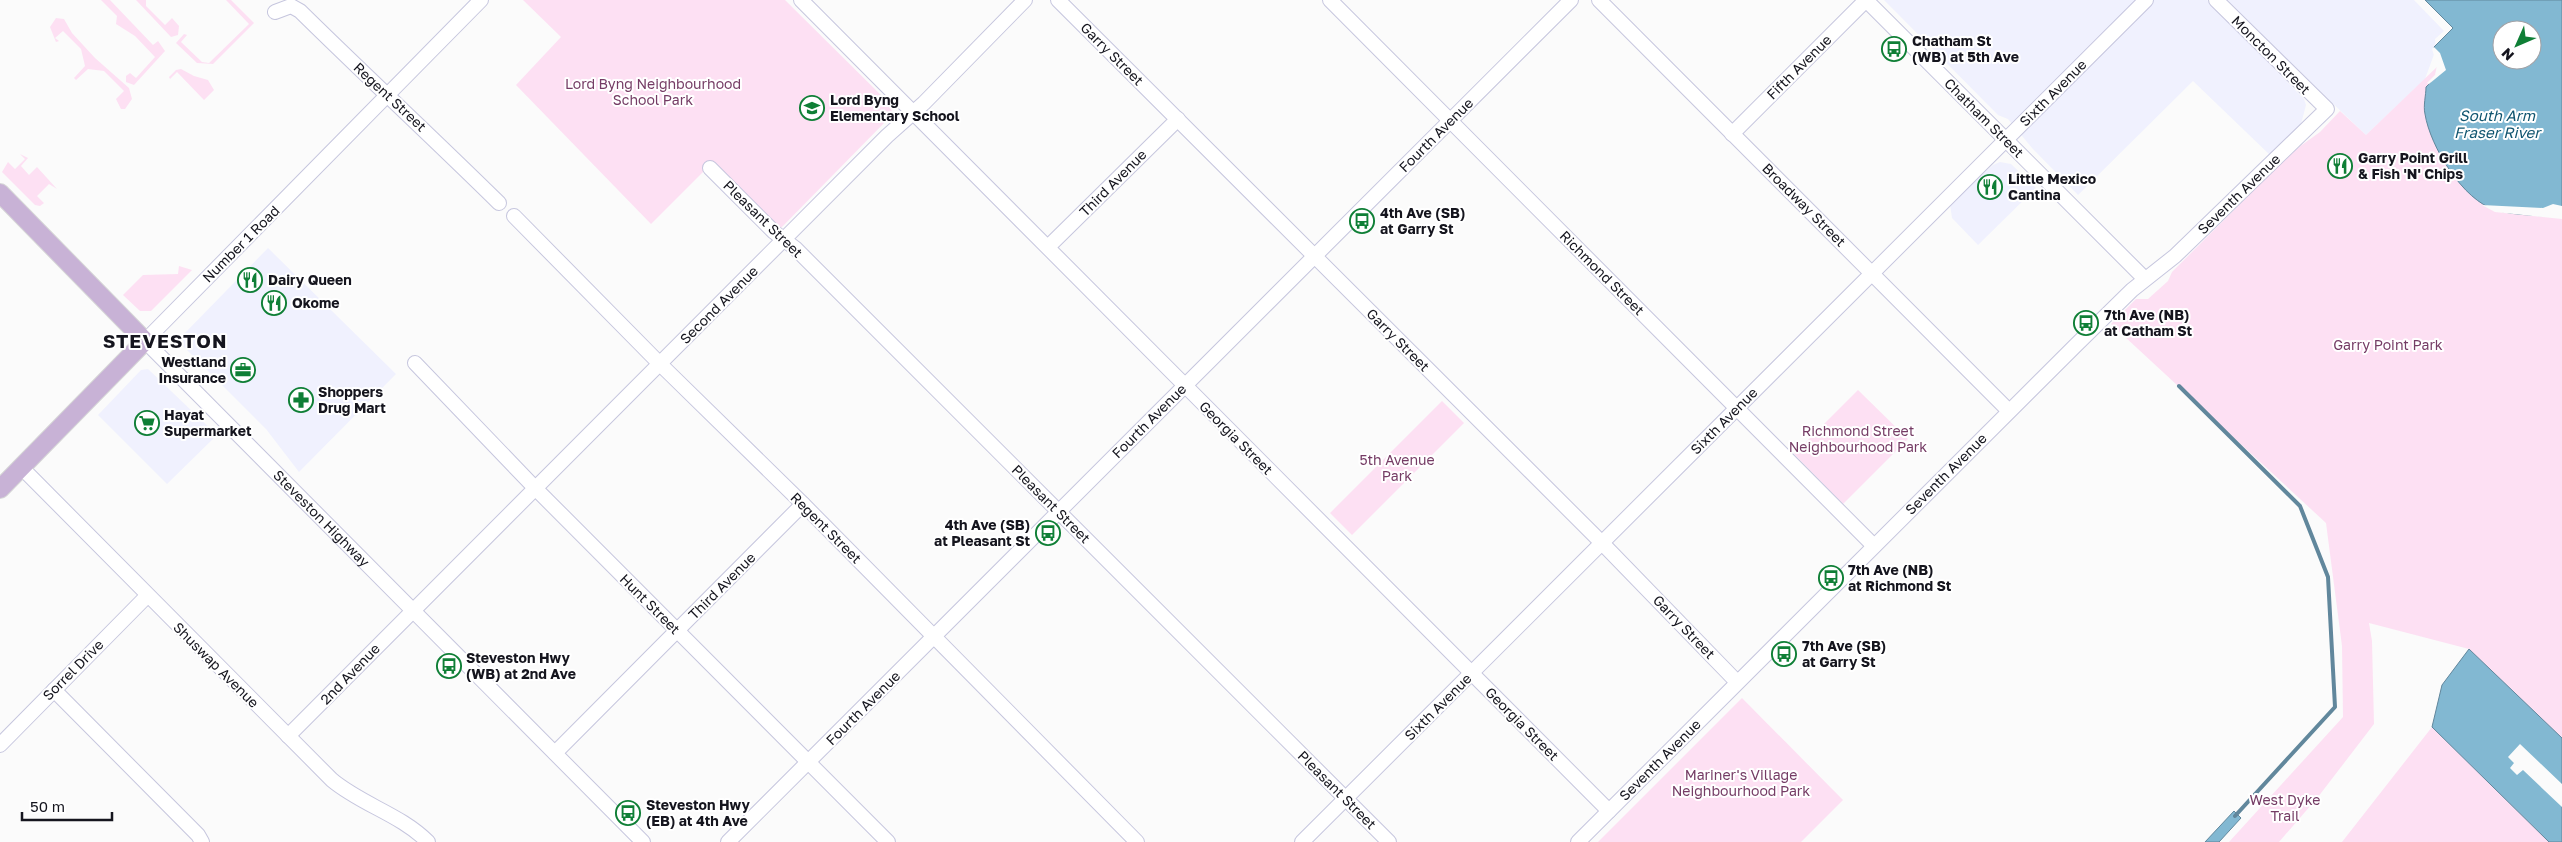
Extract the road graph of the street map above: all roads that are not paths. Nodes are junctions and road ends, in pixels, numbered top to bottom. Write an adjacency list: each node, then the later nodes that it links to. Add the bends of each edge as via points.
1 (481, 0): 12 (street, Number 1 Road)
2 (801, 0): 13 (street, Georgia Street)
3 (1026, 0): 13 (street, Second Avenue)
4 (1058, 0): 15 (street, Garry Street)
5 (1330, 0): 16 (street, Richmond Street)
6 (1571, 0): 16 (street, Fourth Avenue)
7 (1599, 0): 17 (street, Broadway Street)
8 (1866, 0): 17 (street, Fifth Avenue); 18 (street, Chatham Street)
9 (2146, 0): 18 (street, Sixth Avenue)
10 (2216, 0): 14 (street, Moncton Street)
11 (275, 12): 12 (street, Regent Street, via 291,6 300,11)
12 (388, 95): 21 (street, Regent Street); 28 (street, Number 1 Road)
13 (912, 112): 23 (street, Second Avenue); 24 (street, Georgia Street)
14 (2324, 112): 27 (street, Seventh Avenue, via 2175,256)
15 (1178, 120): 24 (street, Third Avenue); 25 (street, Garry Street)
16 (1450, 121): 25 (street, Fourth Avenue); 32 (street, Richmond Street)
17 (1732, 134): 26 (street, Broadway Street)
18 (2006, 140): 26 (street, Sixth Avenue); 27 (street, Chatham Street)
19 (710, 168): 23 (street, Pleasant Street)
20 (0, 194): 28 (main road, Steveston Highway)
21 (499, 204)
22 (514, 216): 30 (street, Regent Street)
23 (784, 240): 30 (street, Second Avenue); 38 (street, Pleasant Street)
24 (1048, 247): 31 (street, Georgia Street)
25 (1314, 256): 31 (street, Fourth Avenue); 39 (street, Garry Street)
26 (1872, 272): 32 (street, Sixth Avenue); 33 (street, Broadway Street)
27 (2145, 279): 33 (street, Seventh Avenue)
28 (145, 341): 34 (main road, Number 1 Road); 42 (street, Steveston Highway)
29 (415, 363): 36 (street, Hunt Street)
30 (660, 364): 36 (street, Second Avenue); 37 (street, Regent Street)
31 (1184, 385): 38 (street, Fourth Avenue); 45 (street, Georgia Street)
32 (1737, 408): 39 (street, Sixth Avenue); 40 (street, Richmond Street)
33 (2009, 411): 40 (street, Seventh Avenue)
34 (21, 468): 35 (main road, Number 1 Road); 41 (street, Shuswap Avenue)
35 (0, 489)
36 (536, 489): 42 (street, Second Avenue); 43 (street, Hunt Street)
37 (803, 504): 43 (street, Third Avenue); 44 (street, Regent Street)
38 (1059, 511): 44 (street, Fourth Avenue); 52 (street, Pleasant Street)
39 (1602, 543): 45 (street, Sixth Avenue); 46 (street, Garry Street)
40 (1874, 546): 46 (street, Seventh Avenue)
41 (147, 596): 47 (street, Sorrel Drive); 48 (street, Shuswap Avenue)
42 (412, 611): 48 (street, 2nd Avenue); 50 (street, Steveston Highway)
43 (678, 631): 50 (street, Third Avenue); 51 (street, Hunt Street)
44 (933, 636): 51 (street, Fourth Avenue); 59 (street, Regent Street)
45 (1471, 674): 52 (street, Sixth Avenue); 53 (street, Georgia Street)
46 (1738, 682): 53 (street, Seventh Avenue)
47 (54, 690): 49 (street, Sorrel Drive); 54 (street)
48 (288, 736): 55 (street, Shuswap Avenue, via 343,790 402,821)
49 (0, 745)
50 (554, 754): 56 (street, Steveston Highway)
51 (808, 763): 57 (street, Fourth Avenue); 58 (street, Hunt Street)
52 (1345, 799): 60 (street, Sixth Avenue); 61 (street, Pleasant Street)
53 (1609, 811): 62 (street, Seventh Avenue)
54 (202, 842)
55 (428, 842)
56 (643, 842)
57 (728, 842)
58 (888, 842)
59 (1137, 842)
60 (1302, 842)
61 (1389, 842)
62 (1578, 842)

